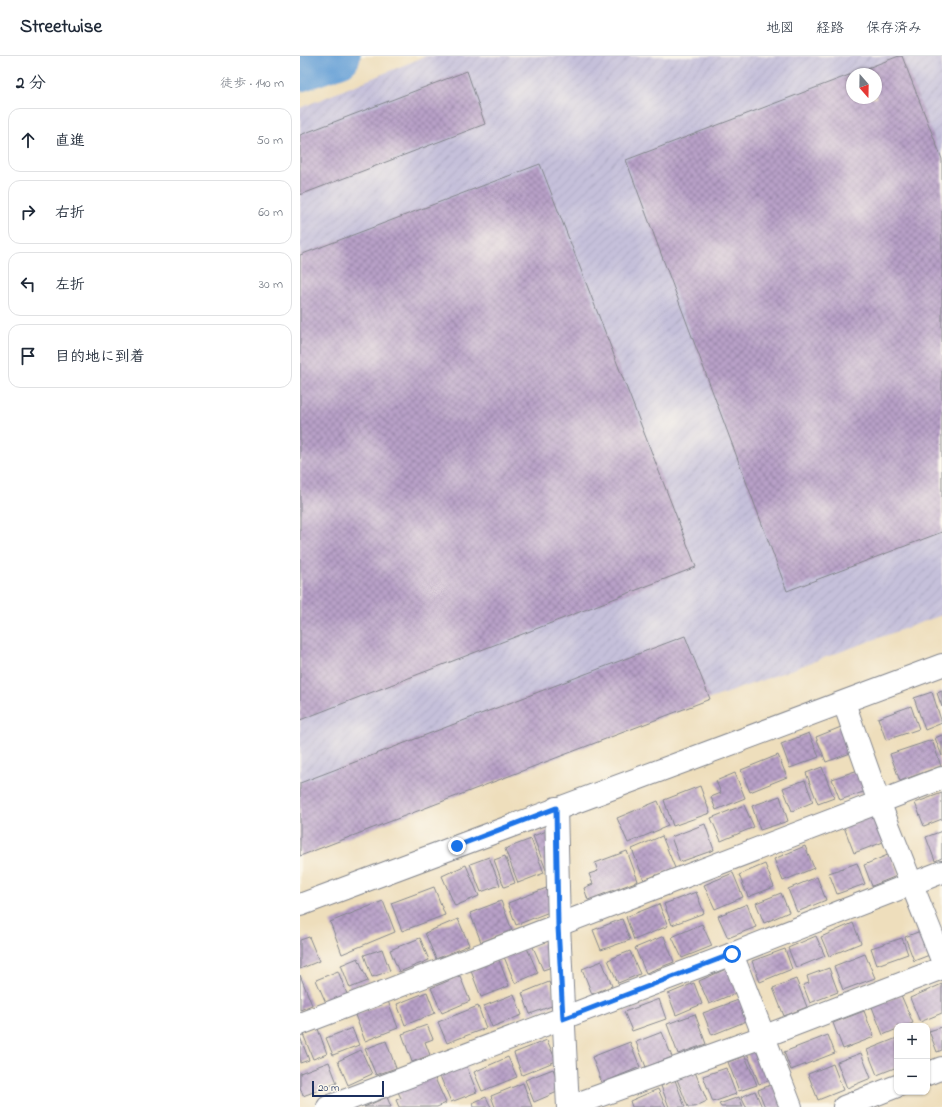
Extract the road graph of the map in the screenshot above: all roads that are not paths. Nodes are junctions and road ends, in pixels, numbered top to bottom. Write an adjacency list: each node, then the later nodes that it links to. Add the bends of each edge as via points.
1 (942, 665): 2 (street)
2 (844, 703): 4 (street); 5 (street)
3 (942, 778): 4 (street)
4 (879, 802): 7 (street); 9 (street)
5 (556, 808): 8 (street); 9 (street)
6 (942, 872): 7 (street)
7 (911, 884): 10 (street); 11 (street)
8 (300, 905)
9 (558, 926): 13 (street); 14 (street)
10 (732, 954): 13 (street); 15 (street)
11 (942, 960)
12 (942, 968): 15 (street)
13 (563, 1019): 19 (street); 20 (street)
14 (300, 1024)
15 (765, 1036): 20 (street); 21 (street)
16 (942, 1068): 17 (street)
17 (930, 1073)
18 (894, 1087): 22 (street)
19 (328, 1107)
20 (568, 1107)
21 (791, 1107)
22 (844, 1107)

